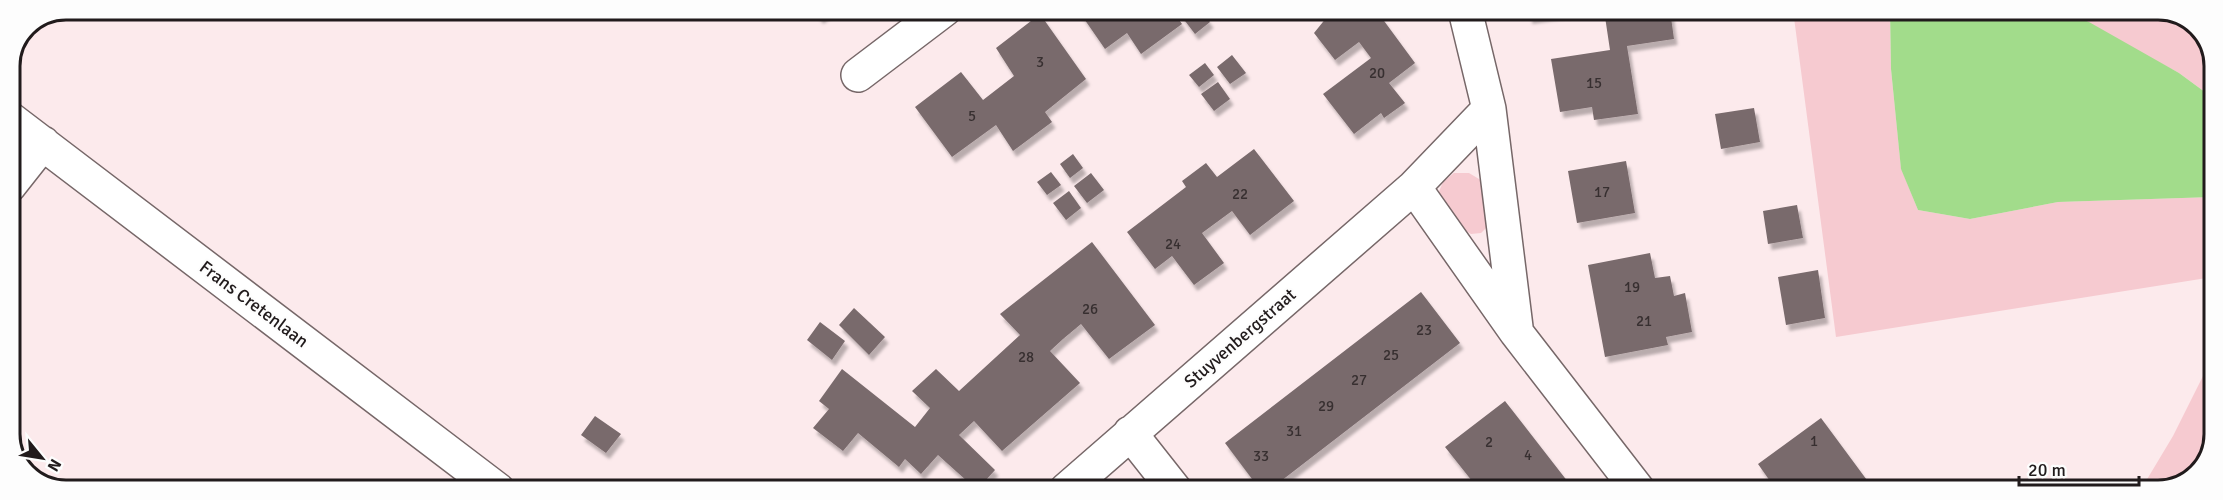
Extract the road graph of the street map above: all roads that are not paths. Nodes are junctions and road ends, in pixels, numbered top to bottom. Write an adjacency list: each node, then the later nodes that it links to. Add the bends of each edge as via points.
1 (930, 20): 3 (street)
2 (1468, 20): 4 (street)
3 (858, 75)
4 (1489, 109): 8 (street, Stuyvenbergstraat); 9 (street)
5 (20, 126): 6 (street, Frans Cretenlaan)
6 (43, 143): 7 (street); 11 (street, Frans Cretenlaan)
7 (20, 172)
8 (1414, 187): 9 (street); 10 (street, Stuyvenbergstraat)
9 (1516, 332): 14 (street)
10 (1130, 433): 12 (street, Stuyvenbergstraat); 13 (street)
11 (485, 480)
12 (1077, 480)
13 (1167, 480)
14 (1630, 480)

